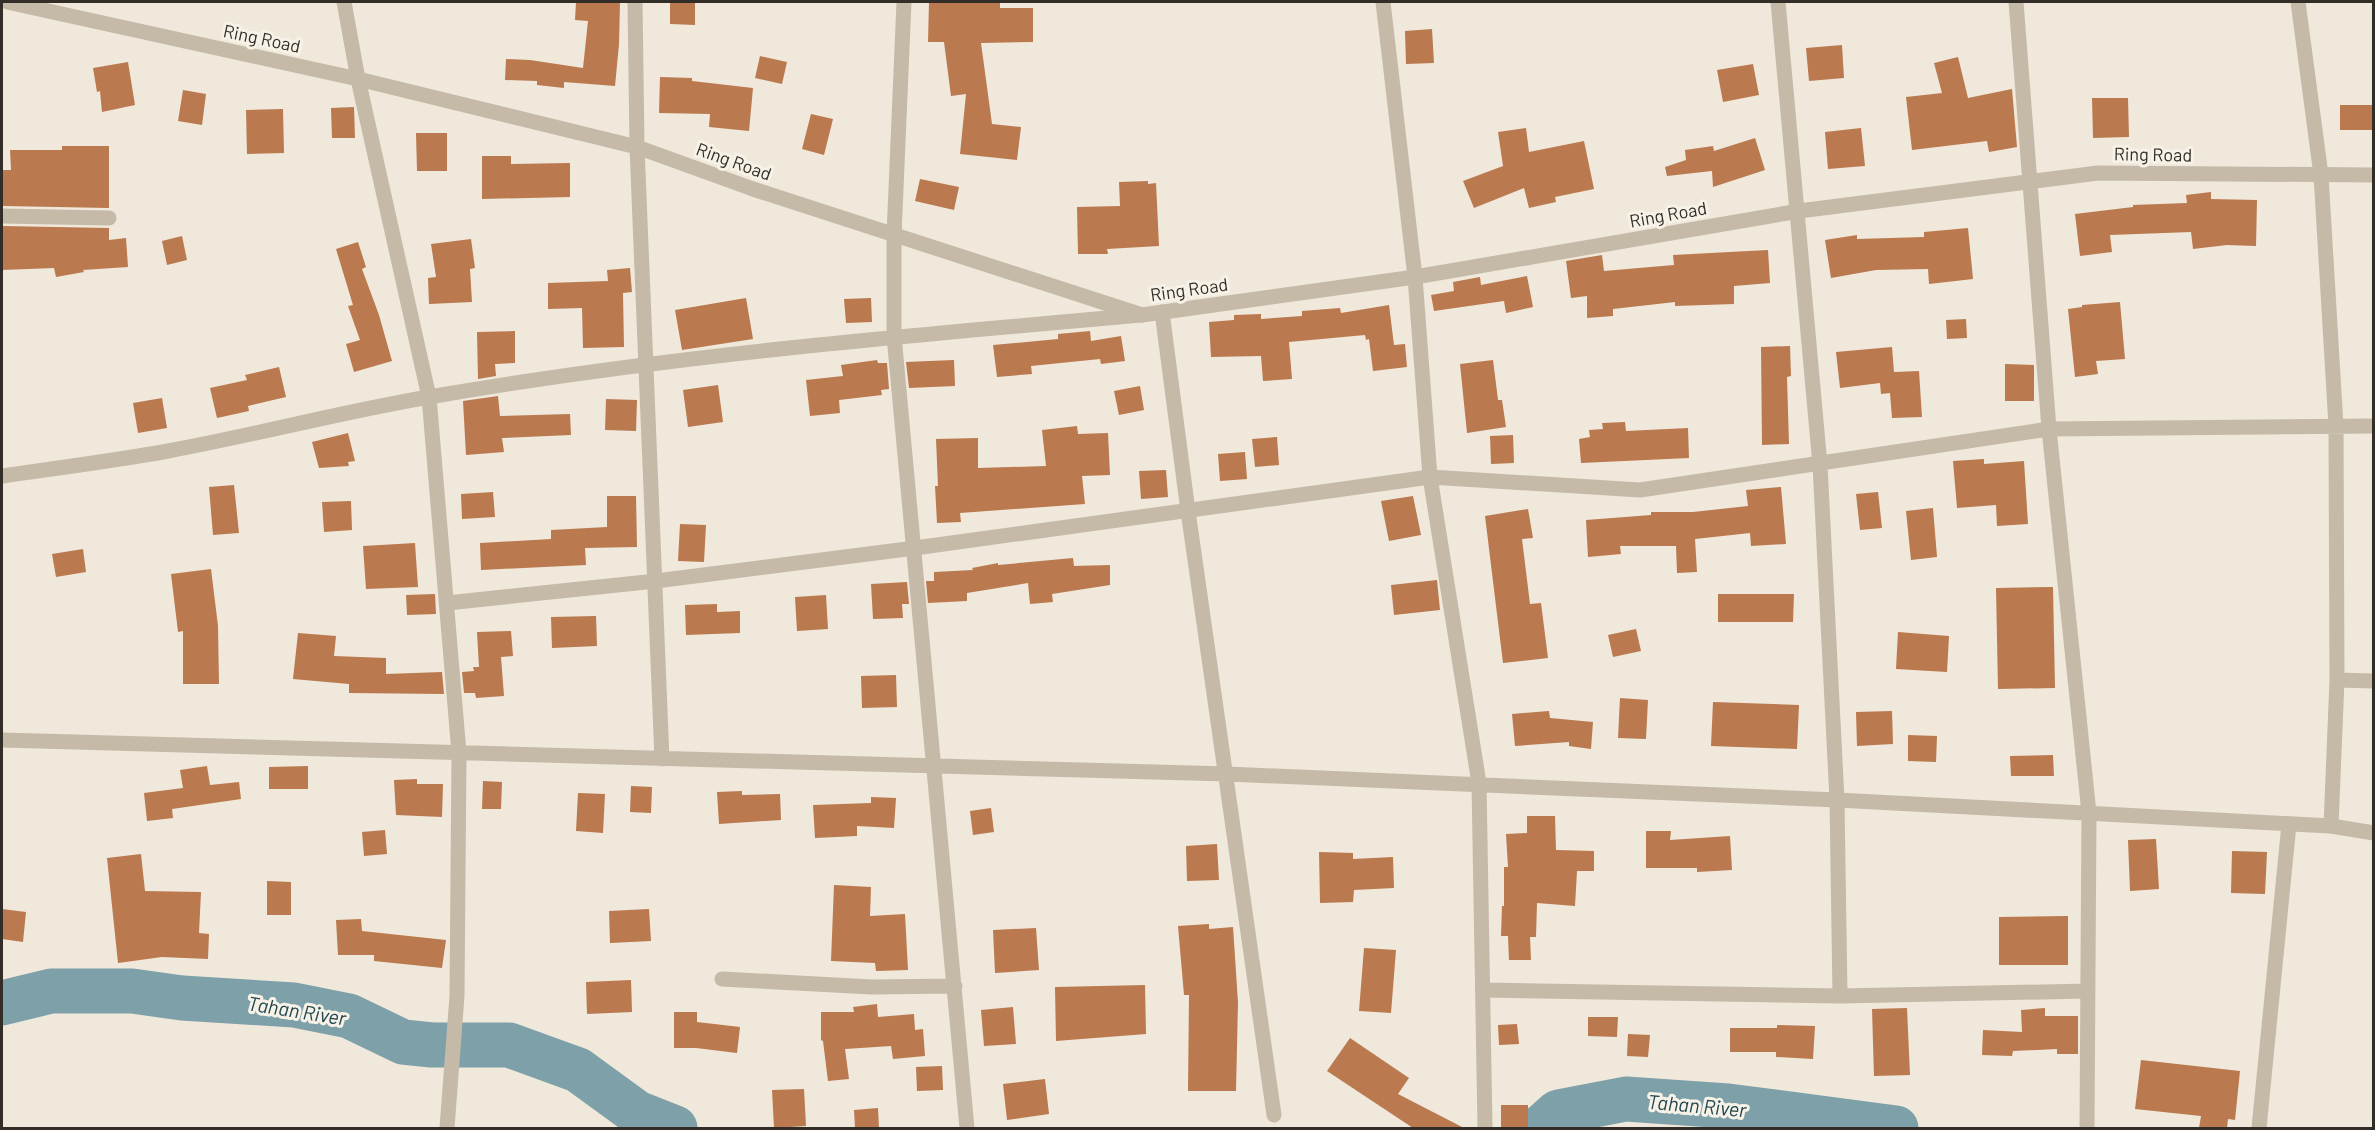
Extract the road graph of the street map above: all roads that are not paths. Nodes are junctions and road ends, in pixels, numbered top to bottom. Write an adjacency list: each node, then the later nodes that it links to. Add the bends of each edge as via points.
1 (7, 2): 9 (street, Ring Road)
2 (344, 2): 9 (street)
3 (635, 2): 10 (street)
4 (904, 2): 17 (street)
5 (1383, 2): 18 (street)
6 (1778, 2): 14 (street)
7 (2016, 2): 13 (street)
8 (2298, 2): 11 (street)
9 (358, 79): 10 (street, Ring Road); 23 (street)
10 (637, 147): 17 (street, Ring Road); 22 (street)
11 (2321, 175): 12 (street, Ring Road); 13 (street, Ring Road, via 2098,172); 24 (street)
12 (2373, 175)
13 (2030, 181): 14 (street, Ring Road); 26 (street)
14 (1799, 211): 18 (street, Ring Road); 27 (street)
15 (2, 216): 16 (street)
16 (109, 218)
17 (894, 235): 20 (street, Ring Road); 21 (street)
18 (1415, 277): 19 (street, Ring Road); 29 (street)
19 (1162, 312): 20 (street, Ring Road); 30 (street)
20 (1142, 315): 21 (street)
21 (894, 336): 22 (street); 31 (street)
22 (647, 365): 23 (street); 32 (street)
23 (429, 397): 28 (street, via 168,451); 33 (street)
24 (2336, 426): 25 (street); 26 (street); 34 (street)
25 (2373, 426)
26 (2049, 429): 27 (street); 43 (street)
27 (1820, 465): 29 (street, via 1640,490); 42 (street)
28 (2, 476)
29 (1430, 477): 30 (street); 41 (street)
30 (1188, 511): 31 (street); 40 (street)
31 (915, 548): 32 (street); 39 (street)
32 (656, 581): 33 (street); 38 (street)
33 (447, 603): 37 (street)
34 (2337, 680): 35 (street); 45 (street)
35 (2373, 681)
36 (2, 740): 37 (street)
37 (459, 753): 38 (street); 53 (street, via 457,996)
38 (662, 759): 39 (street)
39 (936, 766): 40 (street); 48 (street)
40 (1227, 774): 41 (street); 52 (street)
41 (1479, 783): 42 (street); 49 (street)
42 (1837, 800): 43 (street); 51 (street)
43 (2089, 813): 44 (street); 50 (street)
44 (2289, 824): 45 (street); 57 (street)
45 (2331, 826): 46 (street)
46 (2373, 833)
47 (722, 979): 48 (street, via 872,987)
48 (955, 986): 54 (street)
49 (1484, 990): 51 (street); 55 (street)
50 (2088, 991): 51 (street); 56 (street)
51 (1840, 996)
52 (1274, 1115)
53 (447, 1128)
54 (967, 1128)
55 (1485, 1128)
56 (2087, 1128)
57 (2259, 1128)

